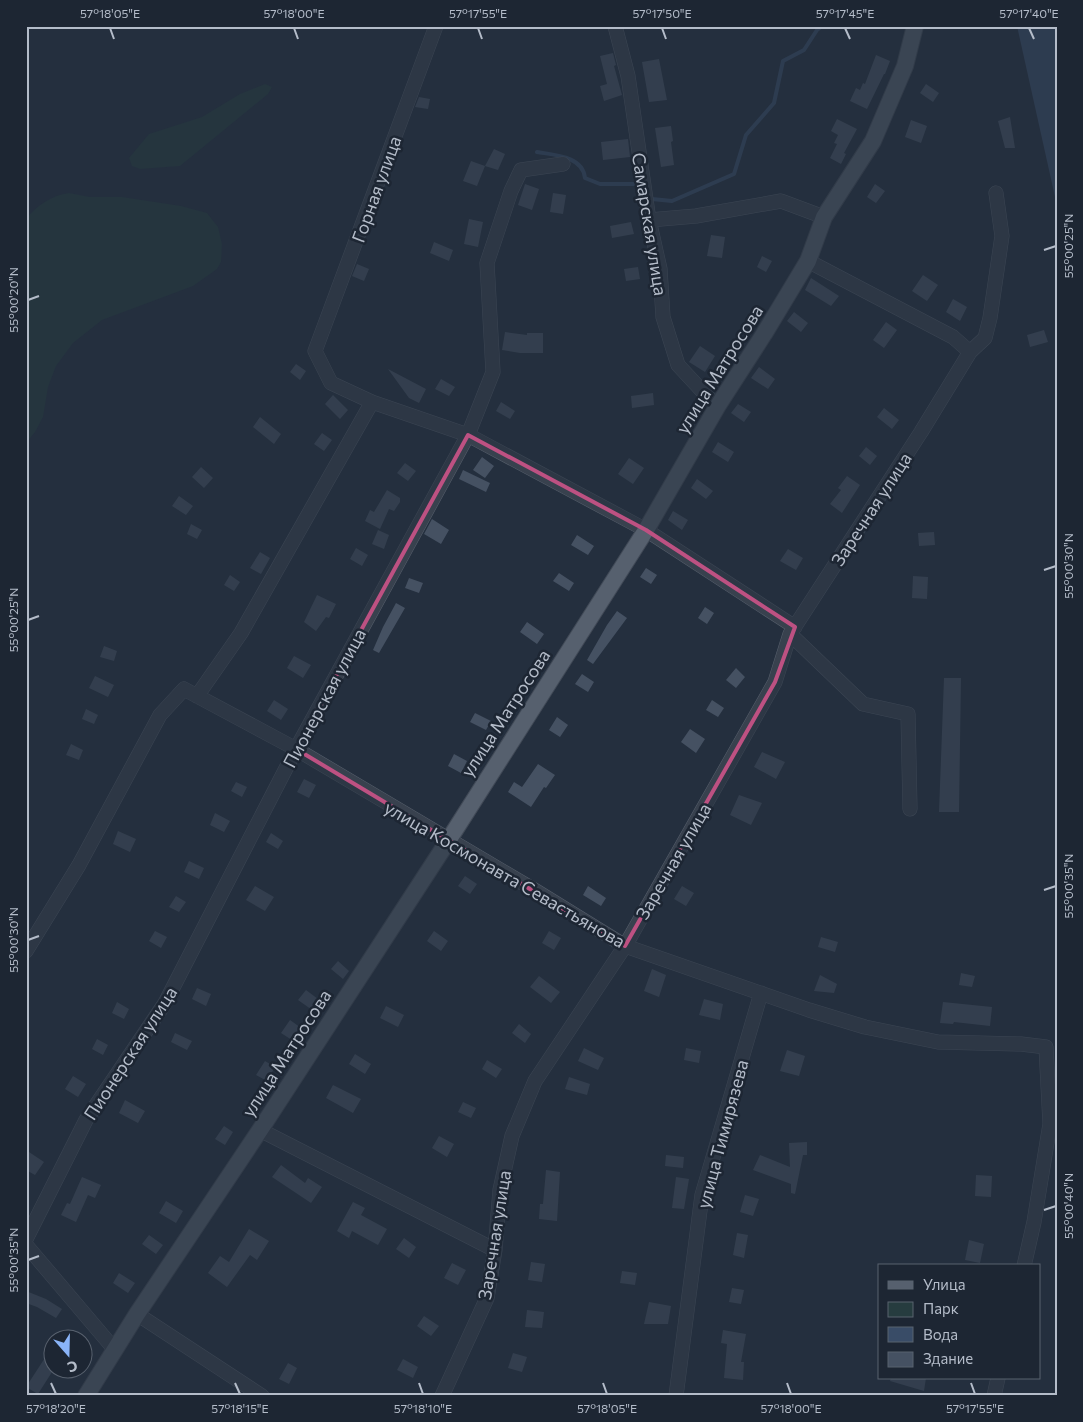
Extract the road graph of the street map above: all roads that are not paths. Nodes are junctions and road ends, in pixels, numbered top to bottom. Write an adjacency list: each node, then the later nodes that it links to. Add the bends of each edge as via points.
1 (436, 26): 10 (street, Горная улица, via 315,351 331,383)
2 (615, 26): 7 (street, Самарская улица, via 628,76)
3 (915, 28): 6 (main road, улица Матросова, via 905,66 873,141)
4 (563, 164): 12 (street, Пионерская улица, via 520,170 511,191 487,263 493,372)
5 (996, 193): 9 (street, Заречная улица, via 1002,236 990,318 985,338)
6 (824, 217): 7 (street, via 781,201 696,216); 8 (main road, улица Матросова)
7 (649, 220): 11 (street, Самарская улица, via 660,269 663,317 678,365)
8 (808, 261): 9 (street, via 953,337); 11 (main road, улица Матросова)
9 (970, 352): 14 (street, Заречная улица)
10 (372, 402): 12 (street); 15 (street, via 241,633)
11 (717, 407): 13 (main road, улица Матросова)
12 (468, 435): 13 (street); 16 (street, Пионерская улица)
13 (646, 530): 14 (street); 18 (main road, улица Матросова)
14 (793, 630): 17 (street, via 862,704 908,714); 19 (street, Заречная улица, via 775,682)
15 (197, 696): 16 (street, улица Космонавта Севастьянова); 20 (street, улица Космонавта Севастьянова, via 184,689 160,715 79,865)
16 (296, 749): 18 (street, улица Космонавта Севастьянова); 23 (street, Пионерская улица, via 165,1003 86,1120)
17 (910, 809)
18 (448, 840): 19 (street, улица Космонавта Севастьянова); 22 (main road, улица Матросова)
19 (625, 946): 21 (street, улица Космонавта Севастьянова); 25 (street, Заречная улица, via 535,1081 512,1136 500,1190)
20 (26, 951)
21 (761, 993): 26 (street, улица Космонавта Севастьянова, via 865,1027 938,1042 1046,1047 1050,1124); 33 (street, улица Тимирязева, via 702,1195)
22 (260, 1130): 25 (street); 27 (main road, улица Матросова)
23 (26, 1239)
24 (26, 1245): 28 (street)
25 (495, 1250): 32 (street, Заречная улица, via 487,1298)
26 (1024, 1264)
27 (137, 1314): 28 (main road, улица Матросова); 31 (street)
28 (115, 1350): 30 (main road, улица Матросова)
29 (998, 1380): 34 (street)
30 (86, 1396)
31 (262, 1396)
32 (442, 1396)
33 (676, 1396)
34 (994, 1396)

